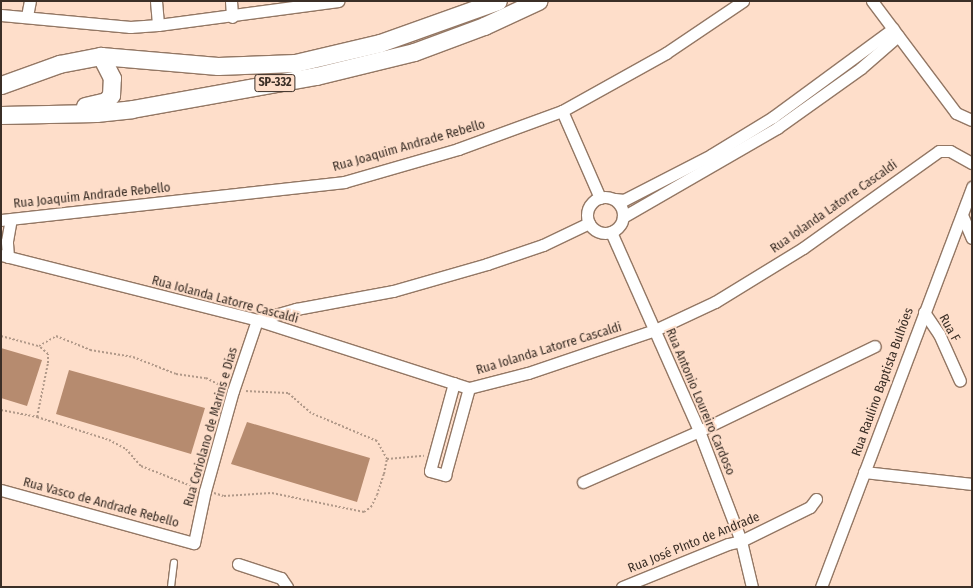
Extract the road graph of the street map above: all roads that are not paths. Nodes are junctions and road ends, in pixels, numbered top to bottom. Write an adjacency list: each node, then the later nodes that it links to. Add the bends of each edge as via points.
1 (30, 1): 11 (street)
2 (156, 1): 13 (street)
3 (231, 1): 12 (street)
4 (338, 1): 9 (street)
5 (498, 1): 15 (main road, SP-332, via 380,43 295,63 218,66)
6 (538, 1): 18 (main road, SP-332, via 484,26 414,52 316,76 132,109)
7 (744, 1): 17 (street, Rua Joaquim Andrade Rebello, via 666,53)
8 (872, 1): 14 (street)
9 (305, 4): 12 (street)
10 (1, 15): 11 (street)
11 (27, 16): 13 (street, via 130,27)
12 (232, 17): 13 (street)
13 (158, 26)
14 (895, 32): 20 (street, via 956,113); 24 (street, via 772,117 711,155 624,200); 26 (street, via 854,72 777,128)
15 (101, 56): 16 (main road, SP-332, via 59,64); 18 (main road, via 112,78 112,95 96,105 71,108)
16 (5, 82)
17 (562, 111): 23 (street); 27 (street, Rua Joaquim Andrade Rebello, via 458,149 344,182)
18 (60, 114): 19 (main road, SP-332)
19 (1, 115)
20 (972, 120)
21 (972, 163): 34 (street, Rua Iolanda Latorre Cascaldi, via 950,151 939,151 803,248 715,302)
22 (972, 187): 25 (street, Rua Raulino Baptista Bulhões)
23 (600, 198): 24 (street); 28 (street, via 589,208)
24 (614, 200): 26 (street, via 621,207)
25 (962, 215): 30 (street); 32 (street, Rua Raulino Baptista Bulhões)
26 (623, 217): 29 (street, via 619,226)
27 (6, 219): 31 (street, via 7,241)
28 (589, 223): 29 (street, via 601,233); 33 (street, via 543,245 473,268 394,291 296,309)
29 (611, 232): 34 (street, Rua Antonio Loureiro Cardoso)
30 (972, 238)
31 (4, 256): 33 (street, Rua Iolanda Latorre Cascaldi)
32 (924, 312): 36 (street, Rua F, via 938,334); 40 (street, Rua Raulino Baptista Bulhões)
33 (257, 320): 37 (street, Rua Iolanda Latorre Cascaldi); 46 (street, Rua Coriolano de Marins e Dias, via 233,391 205,491)
34 (655, 330): 38 (street, Rua Iolanda Latorre Cascaldi, via 528,373); 39 (street, Rua Antonio Loureiro Cardoso)
35 (875, 346): 39 (street)
36 (960, 381)
37 (454, 383): 38 (street, Rua Iolanda Latorre Cascaldi); 38 (street, via 430,471 445,475)
38 (469, 388)
39 (699, 432): 41 (street); 45 (street, Rua Antonio Loureiro Cardoso)
40 (864, 472): 42 (street); 53 (street, Rua Raulino Baptista Bulhões)
41 (583, 482)
42 (972, 484)
43 (1, 490): 46 (street, Rua Vasco de Andrade Rebello)
44 (816, 500): 45 (street, Rua José PInto de Andrade, via 810,507)
45 (741, 541): 51 (street, Rua José PInto de Andrade); 52 (street, Rua Antonio Loureiro Cardoso)
46 (194, 543)
47 (174, 563): 49 (lane)
48 (238, 564): 50 (street, via 281,578)
49 (171, 587)
50 (288, 587)
51 (622, 587)
52 (752, 587)
53 (821, 587)

